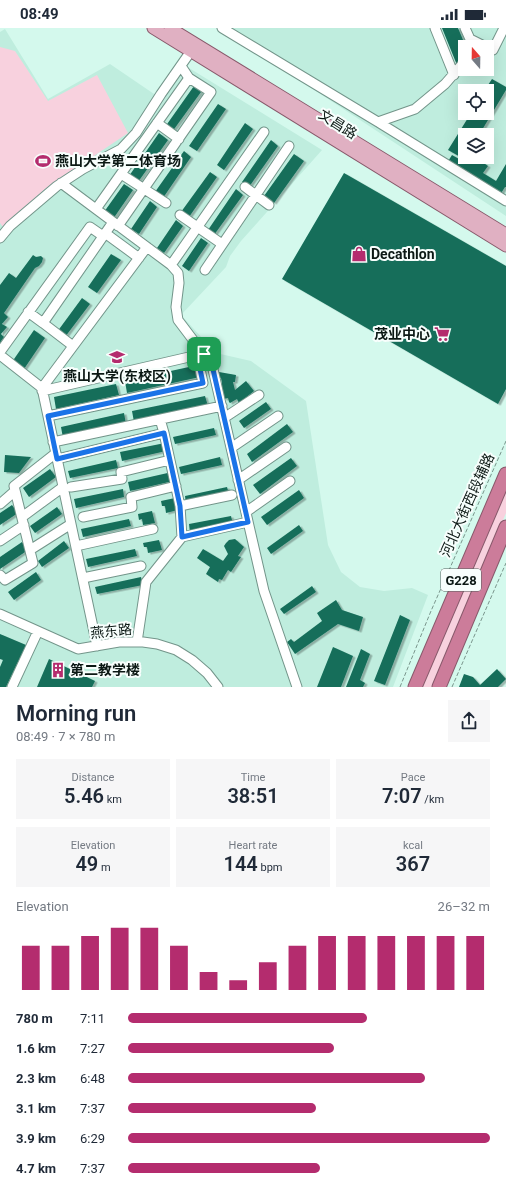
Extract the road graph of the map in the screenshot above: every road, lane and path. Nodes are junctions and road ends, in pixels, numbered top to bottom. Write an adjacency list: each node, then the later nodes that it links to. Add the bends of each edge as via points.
1 (153, 28): 6 (main road, 文昌路)
2 (222, 28): 14 (street)
3 (435, 28): 12 (street)
4 (465, 28): 7 (street)
5 (504, 28): 8 (street)
6 (170, 32): 9 (main road, 文昌路); 32 (main road, 文昌路, via 180,33)
7 (472, 40)
8 (494, 41)
9 (191, 51): 10 (street); 35 (main road, 文昌路)
10 (181, 66): 13 (street); 20 (street, via 136,133 121,149)
11 (458, 70): 12 (street)
12 (454, 75): 14 (street, via 415,109)
13 (189, 78): 15 (street); 17 (street, via 211,92)
14 (378, 122): 24 (street)
15 (157, 123): 17 (street); 19 (street)
16 (264, 132): 30 (street)
17 (179, 139): 22 (street)
18 (289, 146): 23 (street)
19 (121, 174): 22 (street); 27 (street)
20 (61, 183): 27 (street); 33 (street, via 10,226)
21 (245, 187): 23 (street)
22 (144, 189): 25 (street); 29 (street)
23 (256, 195): 26 (street); 34 (street)
24 (506, 201)
25 (166, 203)
26 (269, 205)
27 (96, 210): 29 (street)
28 (180, 215): 30 (street)
29 (116, 224): 31 (street); 36 (street)
30 (197, 227): 34 (street); 38 (street)
31 (104, 234): 37 (street); 40 (street, via 90,227); 41 (street)
32 (506, 234)
33 (0, 238)
34 (222, 244): 39 (street)
35 (506, 246)
36 (147, 247): 37 (street); 38 (street)
37 (139, 258): 42 (street)
38 (171, 265): 44 (street, via 178,273 178,320)
39 (204, 270)
40 (28, 312): 41 (street); 43 (street)
41 (43, 323): 42 (street)
42 (73, 346): 45 (street)
43 (0, 353): 45 (street)
44 (200, 354): 45 (street); 47 (street, via 212,365); 48 (street, via 203,383)
45 (42, 390): 48 (street)
46 (259, 395): 50 (street)
47 (222, 406): 50 (street); 51 (street)
48 (48, 416): 55 (street)
49 (278, 416): 58 (street)
50 (224, 418): 58 (street)
51 (160, 419): 52 (street); 53 (street)
52 (112, 429): 55 (street); 56 (street)
53 (164, 433): 56 (street); 60 (street)
54 (506, 441): 92 (path, 河北大街西段辅路)
55 (53, 442): 59 (street)
56 (114, 445): 59 (street)
57 (286, 447): 62 (street)
58 (231, 448): 62 (street)
59 (56, 456): 65 (street); 66 (street, via 14,486)
60 (170, 460): 64 (street); 65 (street, via 121,472 122,479)
61 (506, 474): 93 (highway, G228)
62 (238, 480): 70 (street)
63 (290, 481): 70 (street)
64 (176, 486): 69 (street); 71 (street, via 131,497 132,507)
65 (67, 487): 72 (street); 74 (street)
66 (15, 491): 68 (street); 72 (street)
67 (232, 495): 69 (street)
68 (0, 504)
69 (180, 506): 77 (street)
70 (246, 512): 73 (street)
71 (83, 517)
72 (23, 521): 78 (street); 80 (street)
73 (248, 522): 77 (street); 91 (street, via 264,591)
74 (71, 524): 79 (street); 80 (street)
75 (506, 527): 94 (highway, G228)
76 (154, 529): 79 (street)
77 (182, 537): 87 (street, via 146,582)
78 (0, 541)
79 (76, 546): 84 (street)
80 (30, 550): 83 (street, via 33,563 5,580)
81 (506, 563): 95 (path)
82 (141, 566): 84 (street)
83 (0, 574)
84 (83, 578): 88 (street)
85 (0, 614): 86 (street, 燕东路)
86 (38, 631): 88 (street, 燕东路, via 78,649); 89 (street)
87 (137, 642): 88 (street, 燕东路); 90 (street, 燕东路, via 157,644 176,650 207,673)
88 (97, 646)
89 (12, 687)
90 (218, 687)
91 (297, 687)
92 (400, 687)
93 (416, 687)
94 (439, 687)
95 (452, 687)

